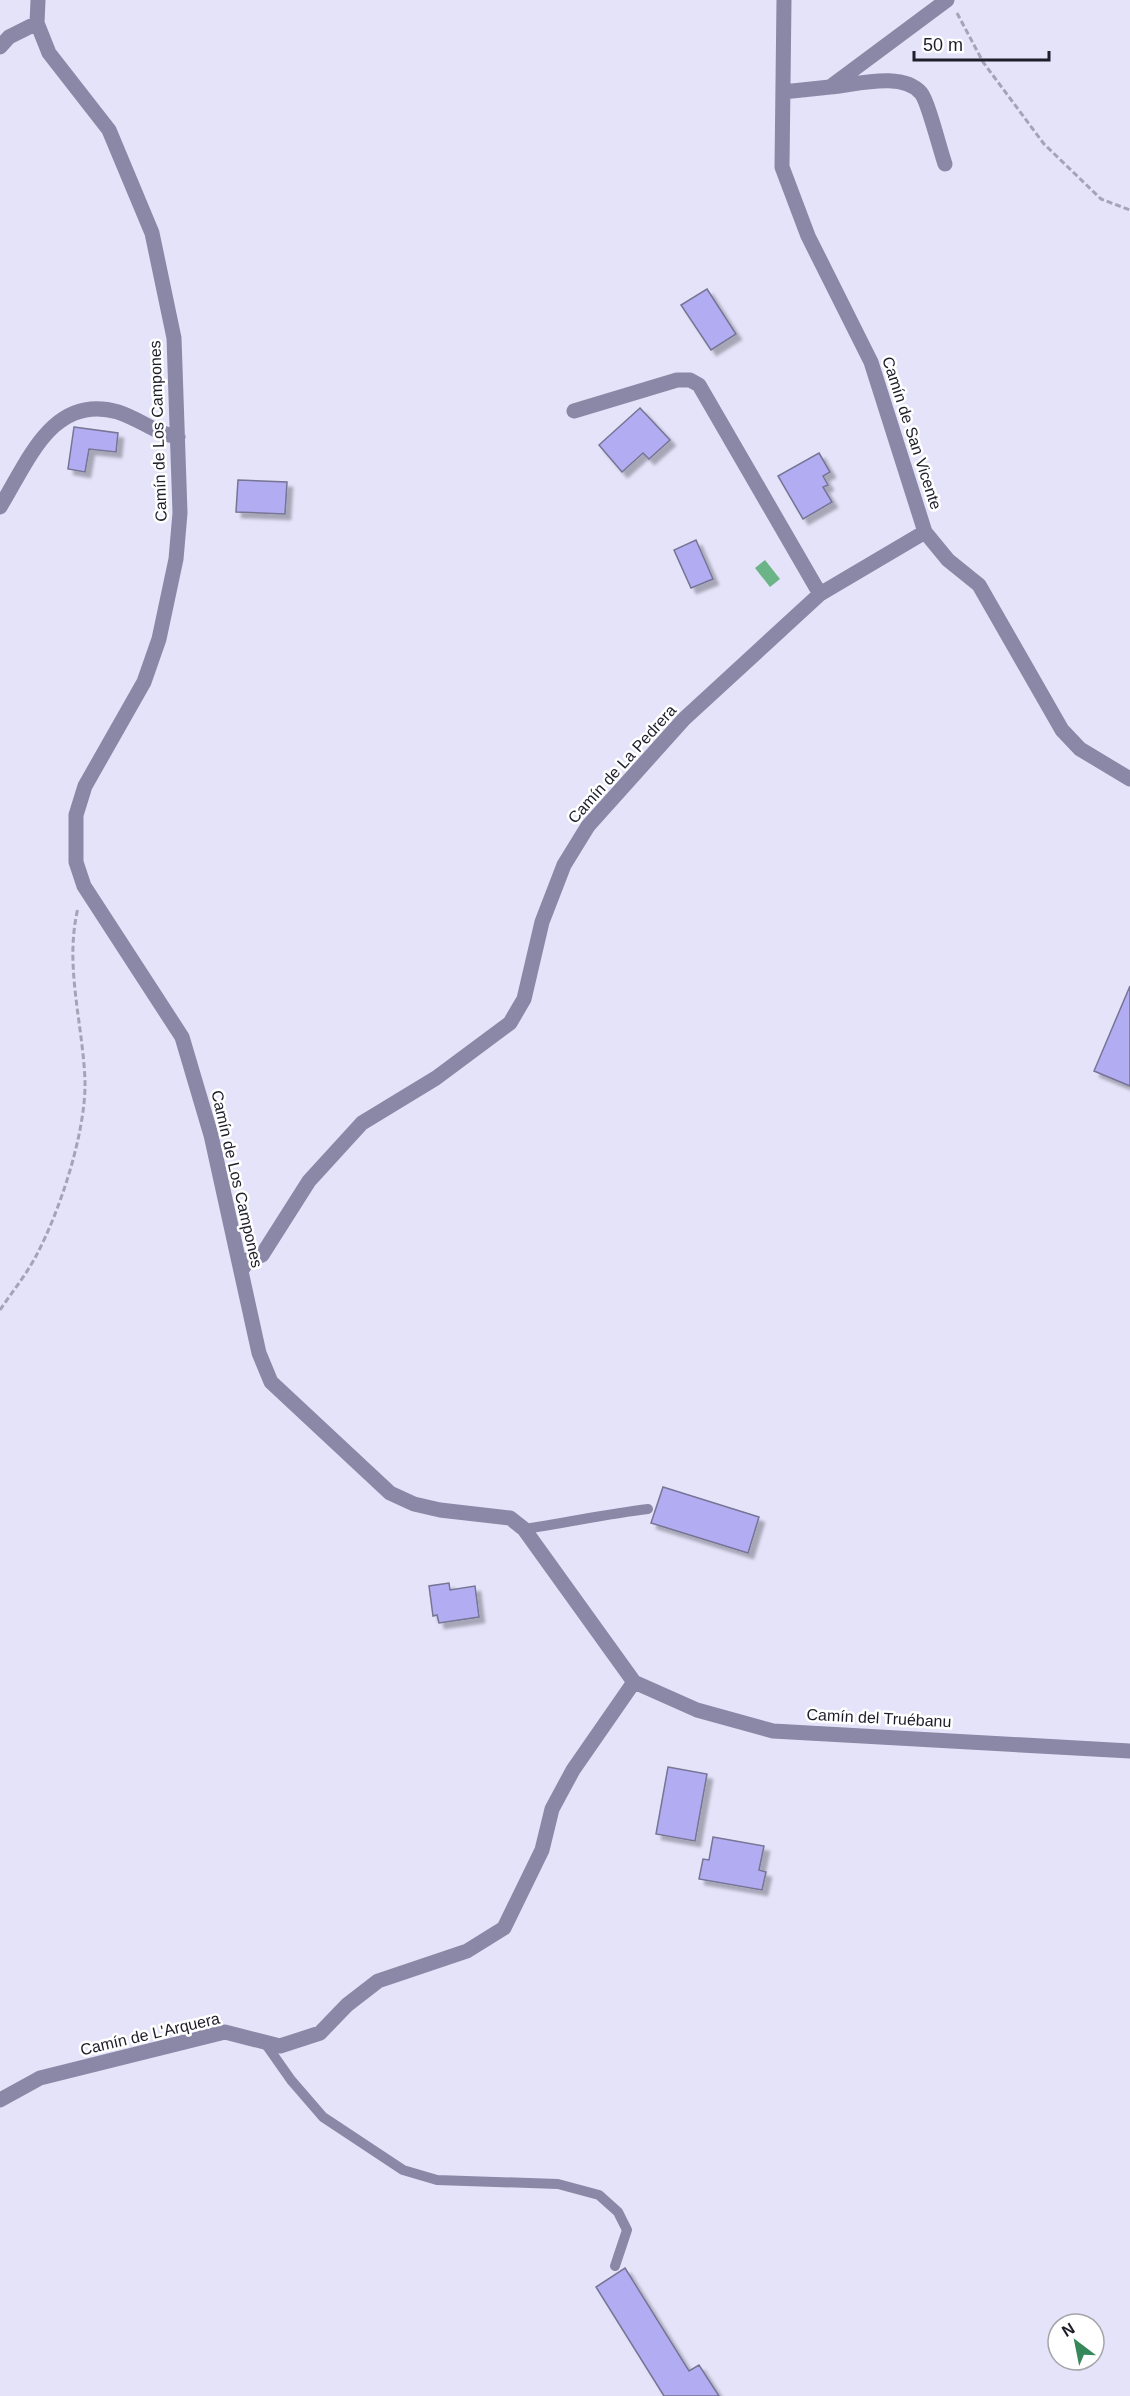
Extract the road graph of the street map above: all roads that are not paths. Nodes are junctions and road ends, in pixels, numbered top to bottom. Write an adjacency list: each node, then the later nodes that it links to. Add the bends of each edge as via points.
1 (38, 0): 4 (street, Camín de Los Campones)
2 (784, 0): 7 (street, Camín de San Vicente)
3 (951, 4): 6 (street)
4 (37, 23): 5 (street); 10 (street, Camín de Los Campones, via 49,53 108,130 152,233 174,338)
5 (0, 46)
6 (830, 87): 7 (street); 8 (street, via 896,81 922,93)
7 (783, 92): 12 (street, Camín de San Vicente, via 782,167 808,236 871,362)
8 (945, 164)
9 (574, 411): 13 (street, via 677,380 699,385)
10 (178, 437): 11 (street, via 163,435 115,411 90,408 64,416 44,435); 15 (street, Camín de Los Campones, via 180,513 176,559 159,639 144,682 85,786 76,815 76,862 84,886 182,1037 211,1135)
11 (0, 507)
12 (925, 532): 13 (street, Camín de La Pedrera); 14 (street, Camín de San Vicente, via 948,560 979,585 1062,730 1080,749)
13 (820, 594): 15 (street, Camín de La Pedrera, via 684,719 588,825 564,864 542,922 524,999 510,1023 436,1078 362,1123 309,1180 262,1254 249,1259)
14 (1130, 779)
15 (241, 1271): 17 (street, Camín de Los Campones, via 259,1353 271,1382 390,1493 440,1510 510,1518)
16 (648, 1509): 17 (lane)
17 (524, 1529): 18 (street, Camín de Los Campones)
18 (634, 1682): 19 (street, Camín del Truébanu, via 697,1710 773,1731); 20 (street, Camín de L'Arquera, via 557,1799 542,1850 504,1928 467,1951 378,1981 320,2033 280,2046)
19 (1130, 1751)
20 (265, 2043): 21 (street, Camín de L'Arquera, via 225,2032 40,2078); 22 (lane, via 323,2116 403,2170 437,2180 558,2184 599,2195 618,2212 627,2230)
21 (0, 2100)
22 (615, 2266)

